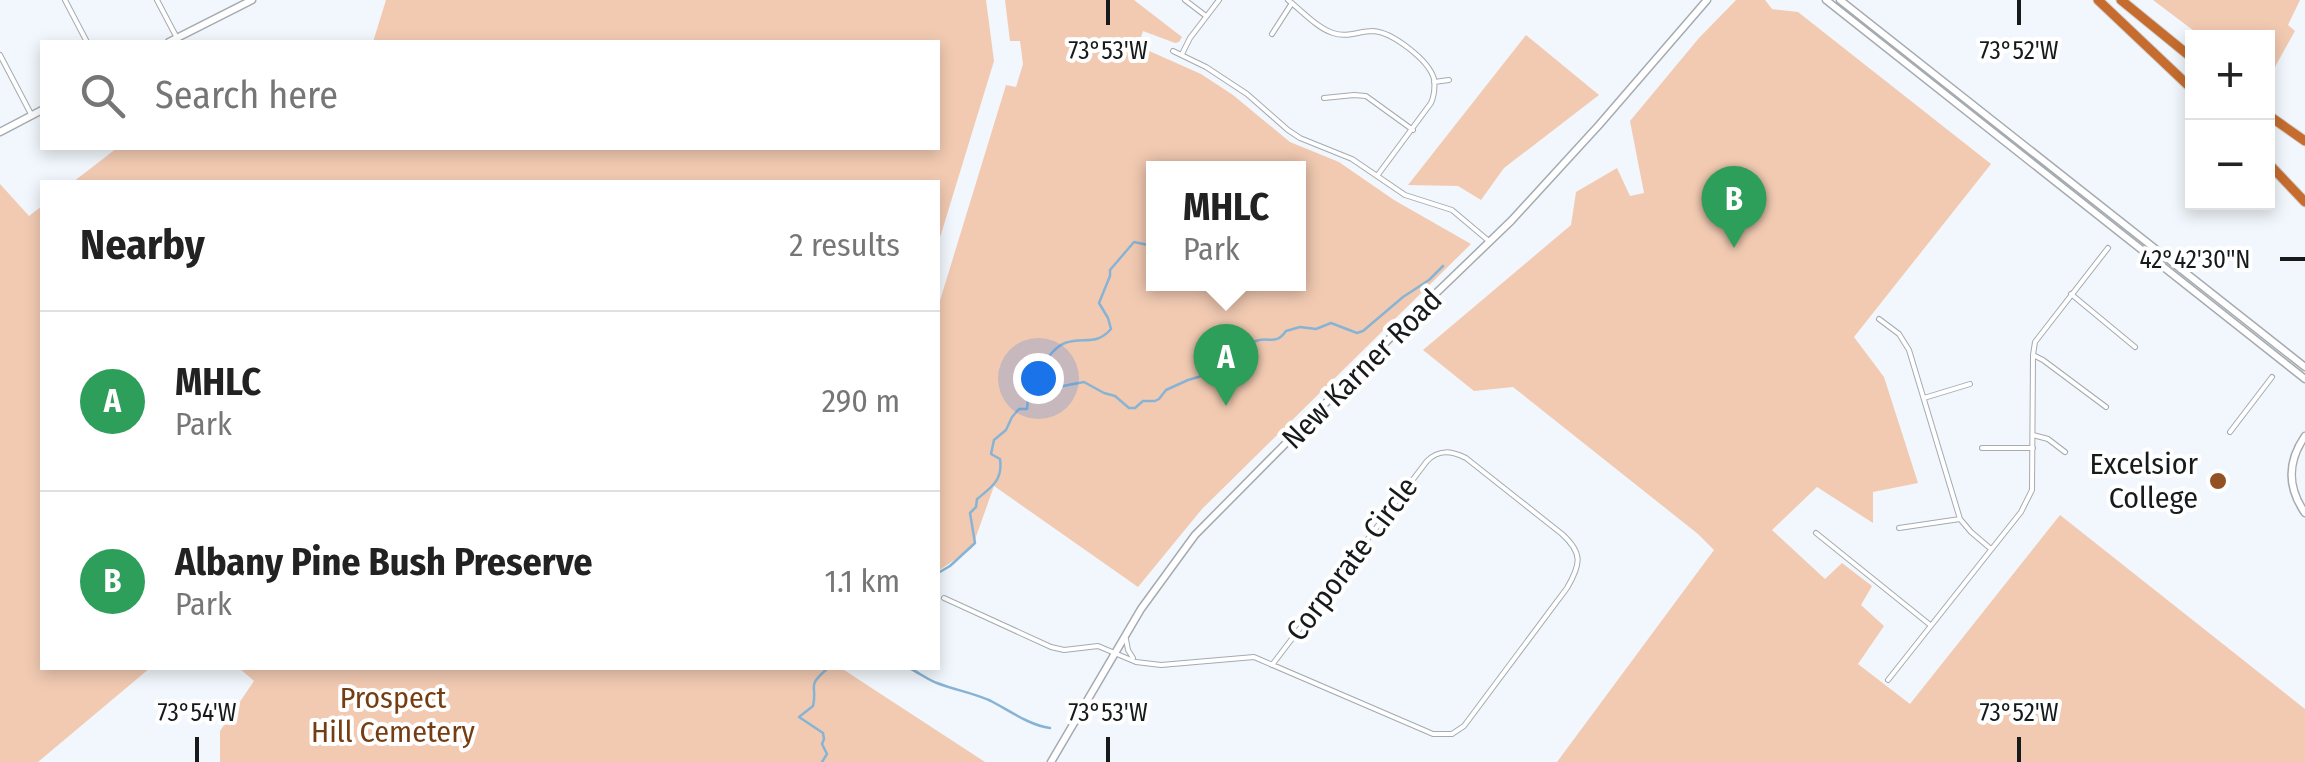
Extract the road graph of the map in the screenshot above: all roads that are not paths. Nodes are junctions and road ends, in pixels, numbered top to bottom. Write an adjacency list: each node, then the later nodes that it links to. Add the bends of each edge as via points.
1 (65, 0): 14 (street)
2 (157, 0): 15 (street)
3 (252, 0): 15 (main road)
4 (1185, 0): 12 (street)
5 (1219, 0): 12 (street)
6 (1826, 0): 41 (main road)
7 (1840, 0): 39 (main road)
8 (2098, 0): 22 (highway)
9 (2121, 0): 17 (highway)
10 (1290, 2): 13 (street); 21 (street, via 1330,32 1385,34 1424,63)
11 (1706, 2): 33 (main road, New Karner Road)
12 (1206, 16): 18 (street)
13 (1272, 34)
14 (85, 40)
15 (173, 40)
16 (1173, 51): 18 (street)
17 (2185, 52)
18 (1182, 54): 31 (street, via 1248,94 1300,138)
19 (0, 56): 25 (street)
20 (1449, 80): 21 (street)
21 (1434, 82): 27 (street, via 1431,103)
22 (2185, 82)
23 (1324, 98): 27 (street, via 1366,96)
24 (40, 111): 25 (main road)
25 (32, 116): 28 (main road)
26 (2275, 120): 29 (highway)
27 (1412, 130): 31 (street)
28 (0, 132)
29 (2305, 142)
30 (2275, 171): 32 (highway)
31 (1377, 176): 33 (street, via 1405,195 1460,214)
32 (2305, 202)
33 (1490, 242): 58 (main road, New Karner Road, via 1206,523)
34 (2108, 248): 35 (street)
35 (2071, 294): 37 (street); 38 (street, via 2038,338)
36 (1879, 319): 43 (street, via 1903,338)
37 (2135, 347)
38 (2033, 356): 44 (street); 46 (street)
39 (2305, 368)
40 (2272, 377): 45 (street)
41 (2305, 379)
42 (1970, 384): 43 (street)
43 (1924, 398): 52 (street)
44 (2106, 407)
45 (2230, 432)
46 (2033, 436): 49 (street); 50 (street)
47 (2305, 436): 51 (main road, via 2290,468)
48 (1982, 448): 49 (street)
49 (2033, 448): 55 (street, via 2030,497)
50 (2064, 452)
51 (2305, 513)
52 (1960, 519): 53 (street); 55 (street)
53 (1900, 528)
54 (1816, 533): 57 (street)
55 (1991, 548): 57 (street)
56 (944, 598): 59 (street, Corporate Circle, via 1051,646 1098,646)
57 (1931, 625): 62 (street)
58 (1127, 634): 59 (main road, New Karner Road); 60 (street)
59 (1115, 654): 60 (street, Corporate Circle); 63 (main road, New Karner Road)
60 (1136, 662): 61 (street, Corporate Circle, via 1247,656)
61 (1272, 665): 61 (street, Corporate Circle, via 1433,734 1452,734 1568,588 1576,552 1466,458 1435,454)
62 (1888, 680)
63 (1051, 762)

